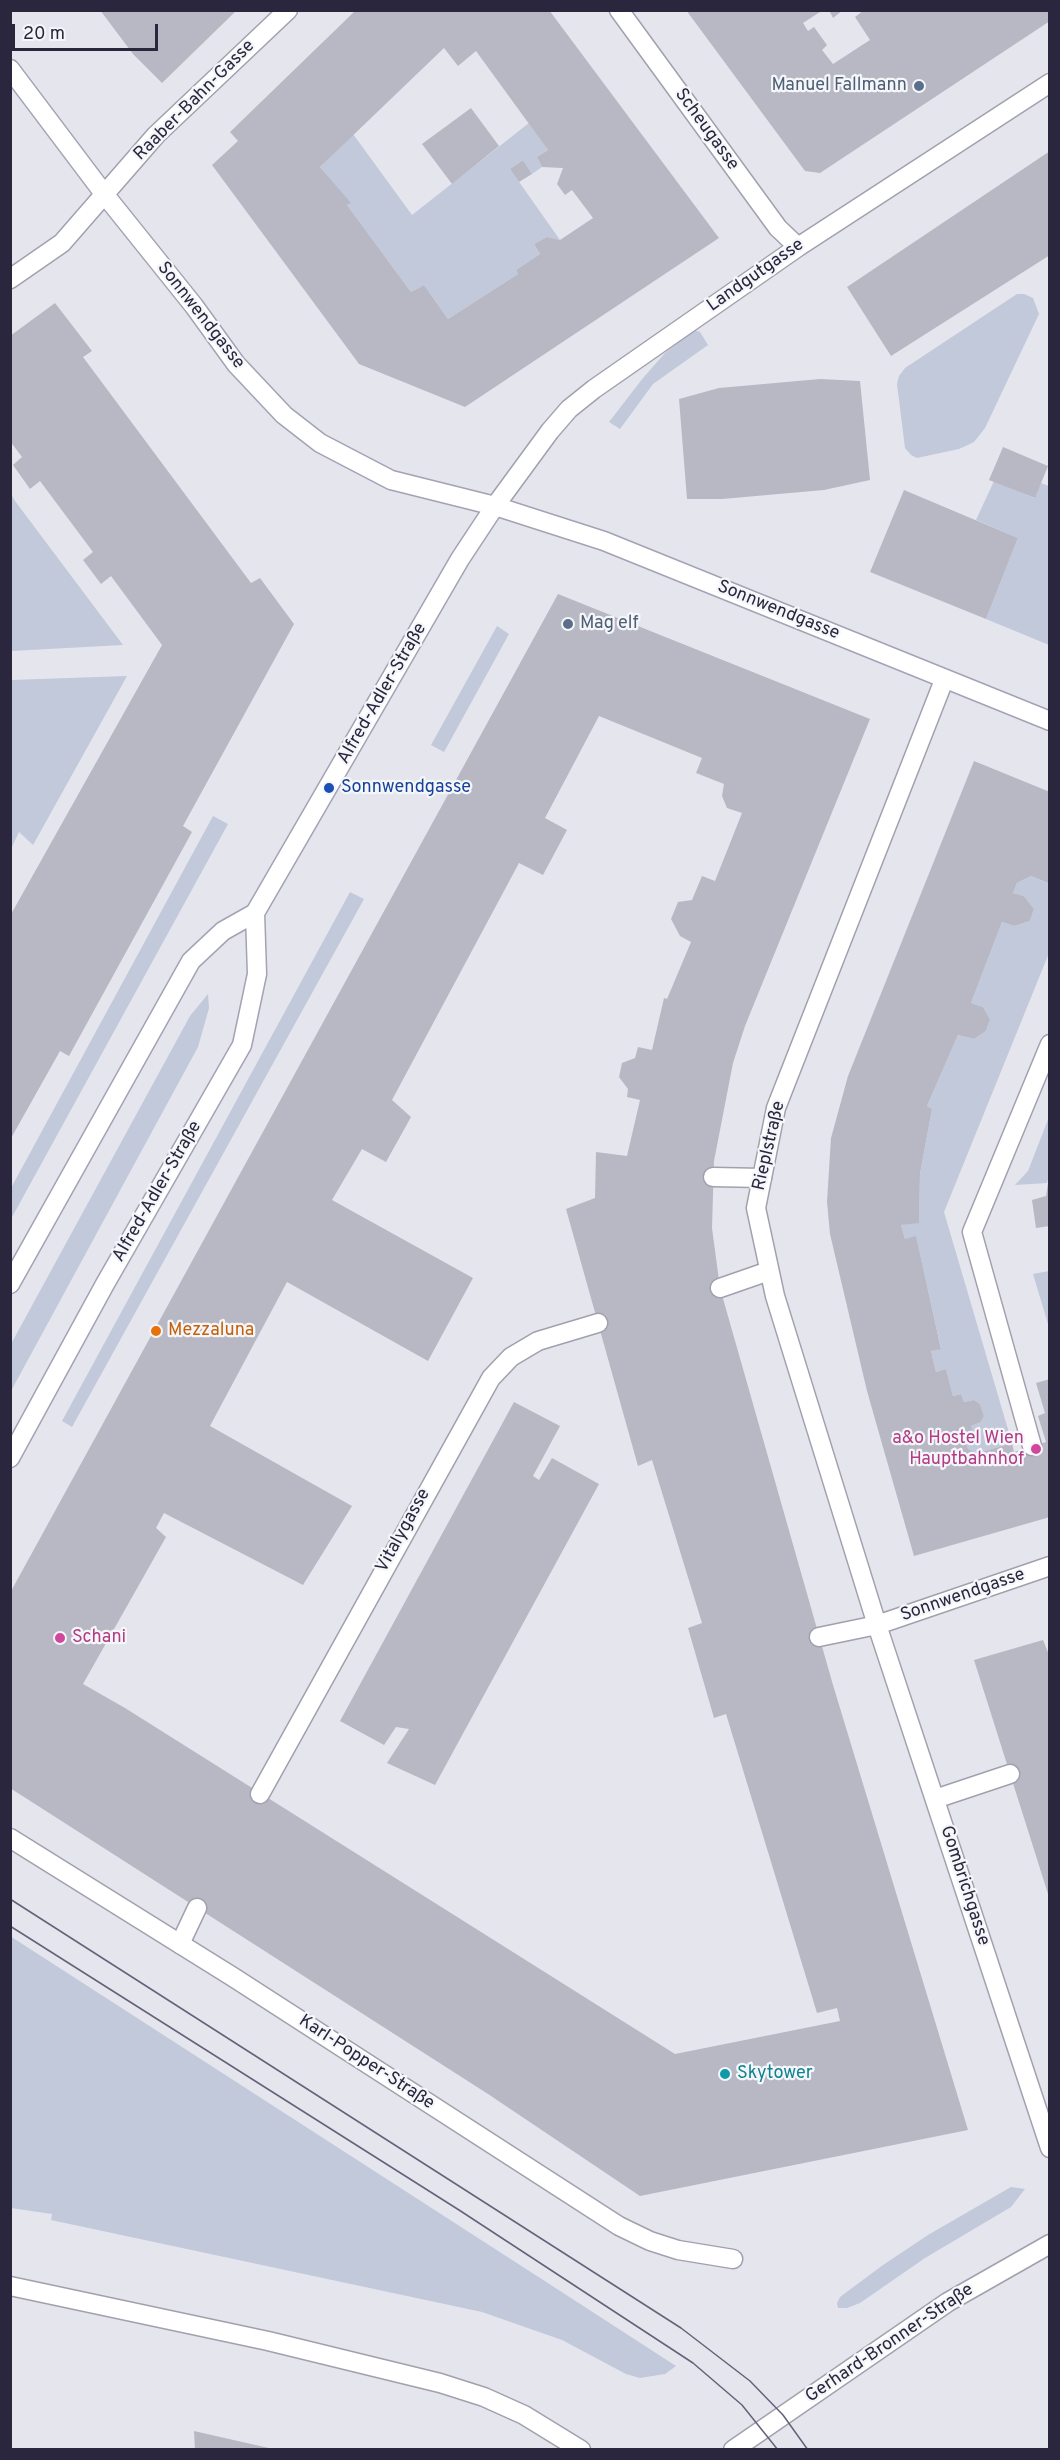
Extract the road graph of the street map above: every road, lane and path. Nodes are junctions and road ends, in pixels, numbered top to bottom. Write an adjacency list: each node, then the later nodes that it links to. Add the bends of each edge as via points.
1 (288, 10): 5 (street, Raaber-Bahn-Gasse, via 156,135)
2 (619, 10): 6 (street, Scheugasse, via 778,228)
3 (10, 69): 5 (street, Sonnwendgasse)
4 (1050, 83): 6 (street, Landgutgasse)
5 (105, 195): 7 (street, Raaber-Bahn-Gasse, via 62,243); 8 (street, Sonnwendgasse, via 236,364 284,415 320,443 392,480)
6 (798, 247): 8 (street, Landgutgasse, via 569,409)
7 (10, 279)
8 (495, 506): 9 (street, Sonnwendgasse, via 604,542); 11 (street, Alfred-Adler-Straße, via 460,559)
9 (944, 680): 10 (street, Sonnwendgasse); 14 (street, Rieplstraße, via 776,1108)
10 (1050, 721)
11 (255, 913): 16 (street, via 223,931 191,961); 20 (street, Alfred-Adler-Straße, via 258,974 242,1045)
12 (1050, 1044): 19 (street, via 972,1232)
13 (713, 1177): 14 (street)
14 (762, 1178): 15 (street, Rieplstraße, via 756,1208)
15 (769, 1271): 17 (street); 22 (street, Rieplstraße)
16 (10, 1284)
17 (720, 1288)
18 (598, 1323): 25 (street, Vitalygasse, via 538,1341 511,1357 491,1378)
19 (1032, 1446)
20 (10, 1458)
21 (1050, 1566): 22 (street, Sonnwendgasse)
22 (877, 1625): 23 (street, Sonnwendgasse); 26 (street, Gombrichgasse)
23 (819, 1637)
24 (1010, 1774): 26 (street)
25 (260, 1794)
26 (935, 1799): 30 (street, Gombrichgasse)
27 (10, 1838): 29 (street, Karl-Popper-Straße)
28 (196, 1908): 29 (street)
29 (180, 1944): 32 (street, Karl-Popper-Straße, via 620,2226 678,2250)
30 (1050, 2148)
31 (1050, 2244): 35 (street, Gerhard-Bronner-Straße, via 948,2302)
32 (733, 2259)
33 (10, 2286): 34 (street, via 268,2341 440,2383 524,2415)
34 (581, 2450)
35 (733, 2450)

